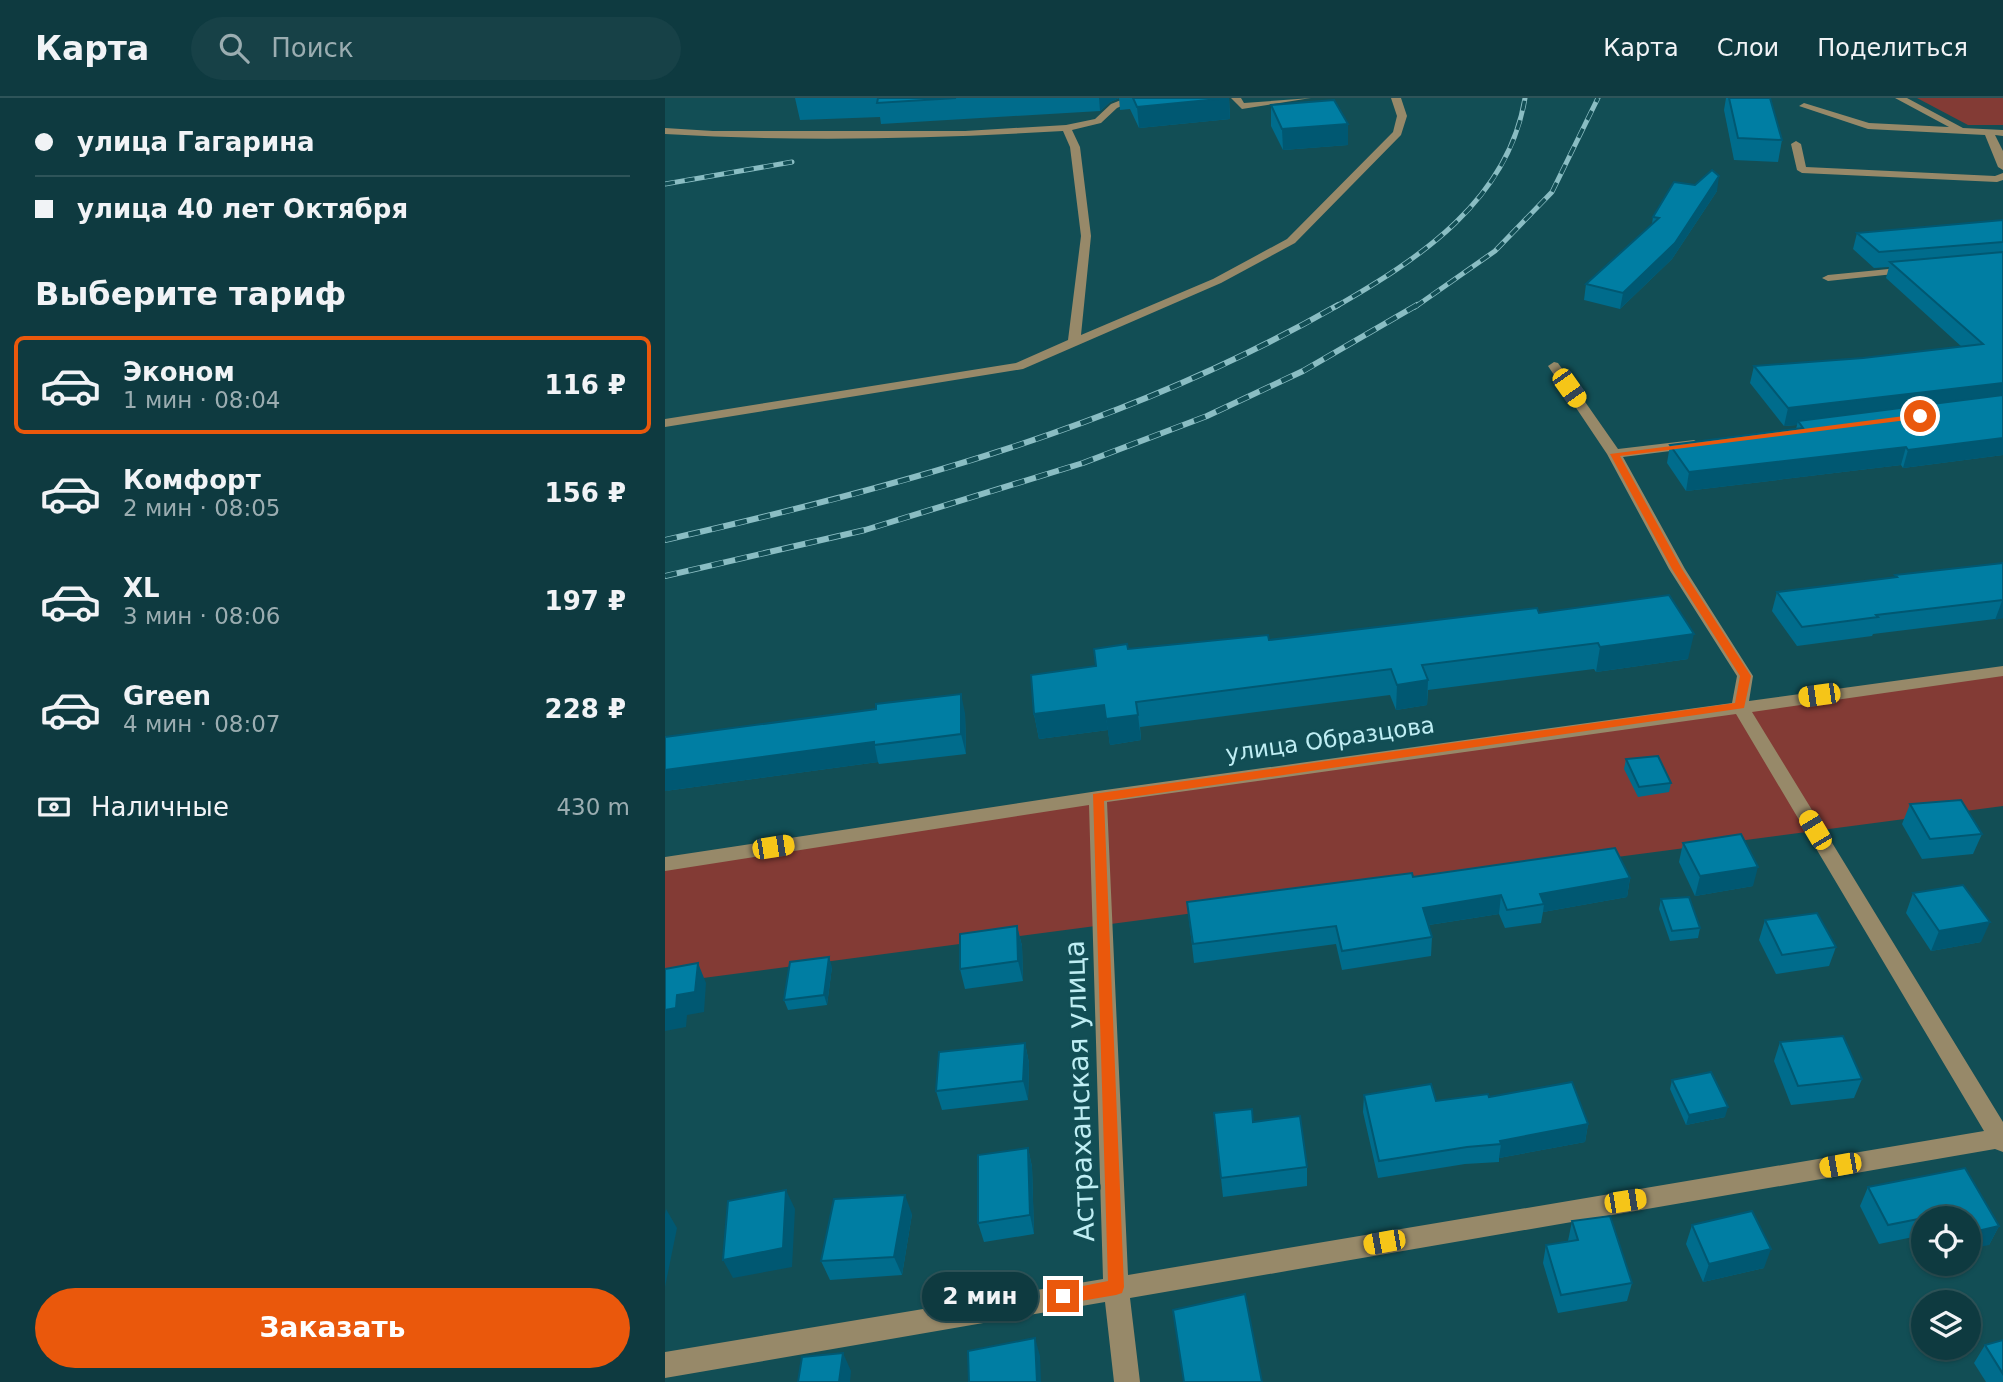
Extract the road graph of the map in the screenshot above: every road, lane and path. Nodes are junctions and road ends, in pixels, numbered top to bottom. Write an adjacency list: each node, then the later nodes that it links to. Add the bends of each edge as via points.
1 (1134, 98): 7 (street, via 1114,106 1098,121)
2 (1236, 98): 3 (street, via 1242,106)
3 (1306, 98)
4 (1396, 98): 18 (street, via 1402,116 1398,133 1291,241 1217,281)
5 (1900, 98): 9 (street)
6 (1804, 106): 9 (street, via 1868,126)
7 (1066, 128): 8 (street, via 965,134); 18 (street, via 1075,147 1086,236)
8 (665, 131)
9 (1965, 132): 10 (street)
10 (1988, 132): 11 (street); 13 (street)
11 (2003, 133)
12 (1795, 144): 15 (street, via 1801,170)
13 (2001, 153): 14 (street)
14 (2003, 167)
15 (2003, 176)
16 (1922, 269): 17 (street)
17 (1828, 278)
18 (1074, 343): 20 (street, via 1019,366)
19 (1554, 366): 22 (street)
20 (665, 423)
21 (1711, 442): 22 (street)
22 (1614, 454): 24 (street, via 1677,569 1745,676)
23 (2003, 671): 24 (street, улица Образцова)
24 (1740, 706): 25 (street, улица Образцова); 27 (street)
25 (1098, 797): 26 (street, улица Образцова); 28 (street, Астраханская улица)
26 (665, 864)
27 (2002, 1139): 28 (street)
28 (1116, 1287): 29 (street); 30 (street, Астраханская улица)
29 (665, 1365)
30 (1128, 1382)

